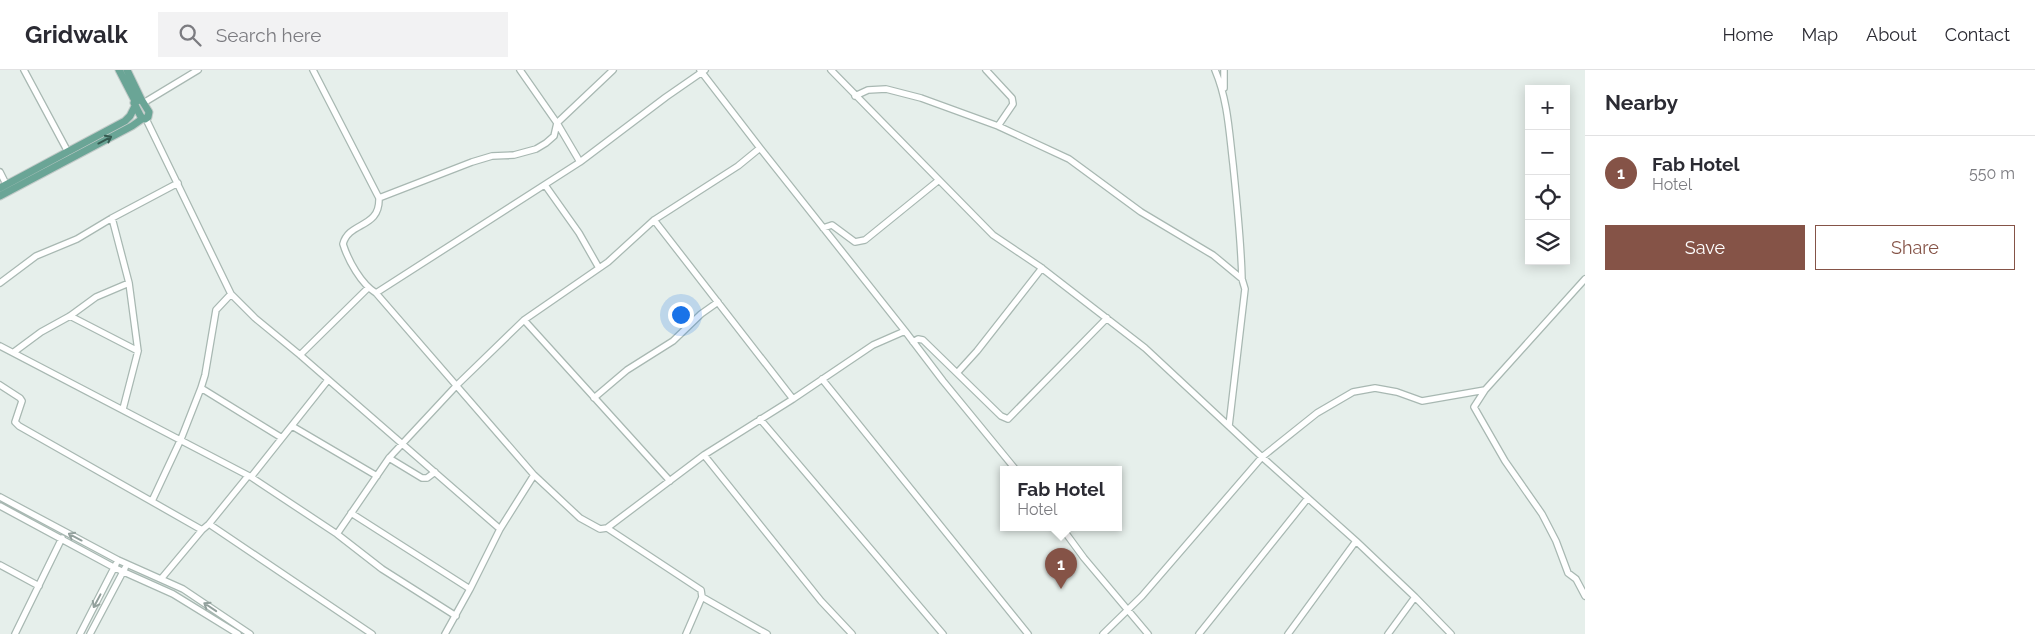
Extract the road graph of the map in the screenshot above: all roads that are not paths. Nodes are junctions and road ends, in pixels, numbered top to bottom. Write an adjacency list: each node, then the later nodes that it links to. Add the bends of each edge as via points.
1 (24, 70): 20 (street)
2 (119, 70): 15 (main road)
3 (127, 70): 15 (main road)
4 (198, 70): 15 (street)
5 (313, 70): 28 (street)
6 (520, 70): 17 (street)
7 (613, 70): 17 (street)
8 (831, 70): 14 (street)
9 (986, 70): 18 (street, via 1012,98 1013,104)
10 (1215, 70): 13 (street)
11 (1224, 70): 13 (street)
12 (702, 71): 19 (street); 21 (street)
13 (1224, 92): 34 (street, via 1241,234)
14 (855, 96): 18 (street, via 868,90 886,90 921,98); 23 (street)
15 (139, 102): 16 (main road); 20 (main road, via 125,121)
16 (144, 119): 24 (street); 27 (main road, one-way to 16)
17 (557, 123): 21 (street); 28 (street, via 554,136 536,149 472,162)
18 (998, 126): 34 (street, via 1069,159 1141,212 1213,255)
19 (760, 148): 30 (street, via 738,166); 31 (street)
20 (68, 152): 26 (main road)
21 (580, 162): 25 (street)
22 (0, 172): 26 (street)
23 (939, 180): 31 (street, via 865,240 856,242 832,225); 33 (street, via 993,235)
24 (178, 183): 29 (street); 40 (street)
25 (545, 185): 32 (street); 39 (street)
26 (3, 186)
27 (0, 196)
28 (379, 198): 38 (street, via 379,209 373,218 347,234 343,244)
29 (112, 218): 36 (street, via 77,240 36,256); 37 (street)
30 (654, 220): 32 (street); 41 (street)
31 (823, 228): 45 (street)
32 (599, 268): 44 (street)
33 (1042, 268): 43 (street); 51 (street)
34 (1242, 279): 63 (street, via 1245,289)
35 (1585, 279): 57 (street)
36 (0, 283)
37 (129, 283): 42 (street, via 96,297); 48 (street)
38 (368, 288): 39 (street); 50 (street)
39 (376, 293): 55 (street)
40 (231, 294): 50 (street); 56 (street, via 216,310)
41 (718, 302): 58 (street, via 673,341 627,370); 59 (street)
42 (70, 316): 48 (street); 49 (street)
43 (1107, 318): 51 (street, via 1008,419); 63 (street, via 1145,348)
44 (524, 320): 55 (street); 58 (street)
45 (905, 331): 46 (street); 52 (street, via 873,345)
46 (913, 342): 51 (street, via 923,340); 70 (street)
47 (0, 346): 49 (street)
48 (138, 351): 60 (street)
49 (14, 352): 60 (street)
50 (300, 355): 53 (street)
51 (957, 373)
52 (822, 379): 59 (street); 113 (street)
53 (328, 380): 62 (street); 66 (street)
54 (0, 385): 78 (street, via 22,401 15,417 19,426)
55 (456, 385): 66 (street); 72 (street)
56 (200, 388): 64 (street); 65 (street)
57 (1485, 390): 68 (street, via 1422,401 1375,388 1353,392 1317,413); 97 (street, via 1474,407 1478,417 1542,514 1568,573)
58 (594, 398): 75 (street)
59 (793, 399): 61 (street)
60 (123, 409): 65 (street)
61 (760, 419): 67 (street); 112 (street)
62 (292, 426): 64 (street); 74 (street)
63 (1229, 426): 68 (street)
64 (282, 438): 73 (street)
65 (181, 439): 73 (street); 78 (street)
66 (404, 445): 69 (street); 71 (street)
67 (704, 455): 75 (street); 111 (street, via 821,601)
68 (1262, 457): 77 (street); 100 (street, via 1142,596)
69 (390, 458): 71 (street, via 422,478); 74 (street)
70 (1013, 466)
71 (435, 472): 83 (street)
72 (534, 475): 82 (street, via 580,518 600,529); 83 (street)
73 (249, 476): 81 (street); 86 (street)
74 (376, 476): 80 (street)
75 (670, 481): 82 (street)
76 (0, 497): 89 (street, one-way to 76)
77 (1308, 498): 88 (street); 116 (street)
78 (152, 501): 84 (street)
79 (0, 506): 87 (street)
80 (351, 513): 86 (street); 96 (street)
81 (209, 524): 84 (street); 107 (street)
82 (607, 528): 98 (street, via 701,590)
83 (500, 529): 96 (street)
84 (202, 530): 94 (street)
85 (1064, 531): 100 (street)
86 (336, 534): 101 (street, via 382,569)
87 (62, 538): 92 (street); 95 (street)
88 (1356, 541): 99 (street); 117 (street)
89 (118, 560): 90 (street); 92 (street)
90 (127, 564): 93 (street); 94 (street)
91 (0, 565): 95 (street)
92 (115, 568): 93 (street); 103 (street, one-way to 103)
93 (123, 572): 104 (street); 105 (street, via 173,594)
94 (160, 579): 106 (street, one-way to 94, via 183,589)
95 (39, 586): 102 (street)
96 (470, 589): 101 (street)
97 (1585, 596)
98 (702, 597): 109 (street); 110 (street)
99 (1415, 597): 118 (street); 119 (street)
100 (1128, 608): 114 (street); 115 (street)
101 (456, 616): 108 (street)
102 (15, 634)
103 (80, 634)
104 (90, 634)
105 (238, 634)
106 (250, 634)
107 (372, 634)
108 (445, 634)
109 (686, 634)
110 (767, 634)
111 (852, 634)
112 (943, 634)
113 (1028, 634)
114 (1103, 634)
115 (1148, 634)
116 (1200, 634)
117 (1288, 634)
118 (1388, 634)
119 (1451, 634)

